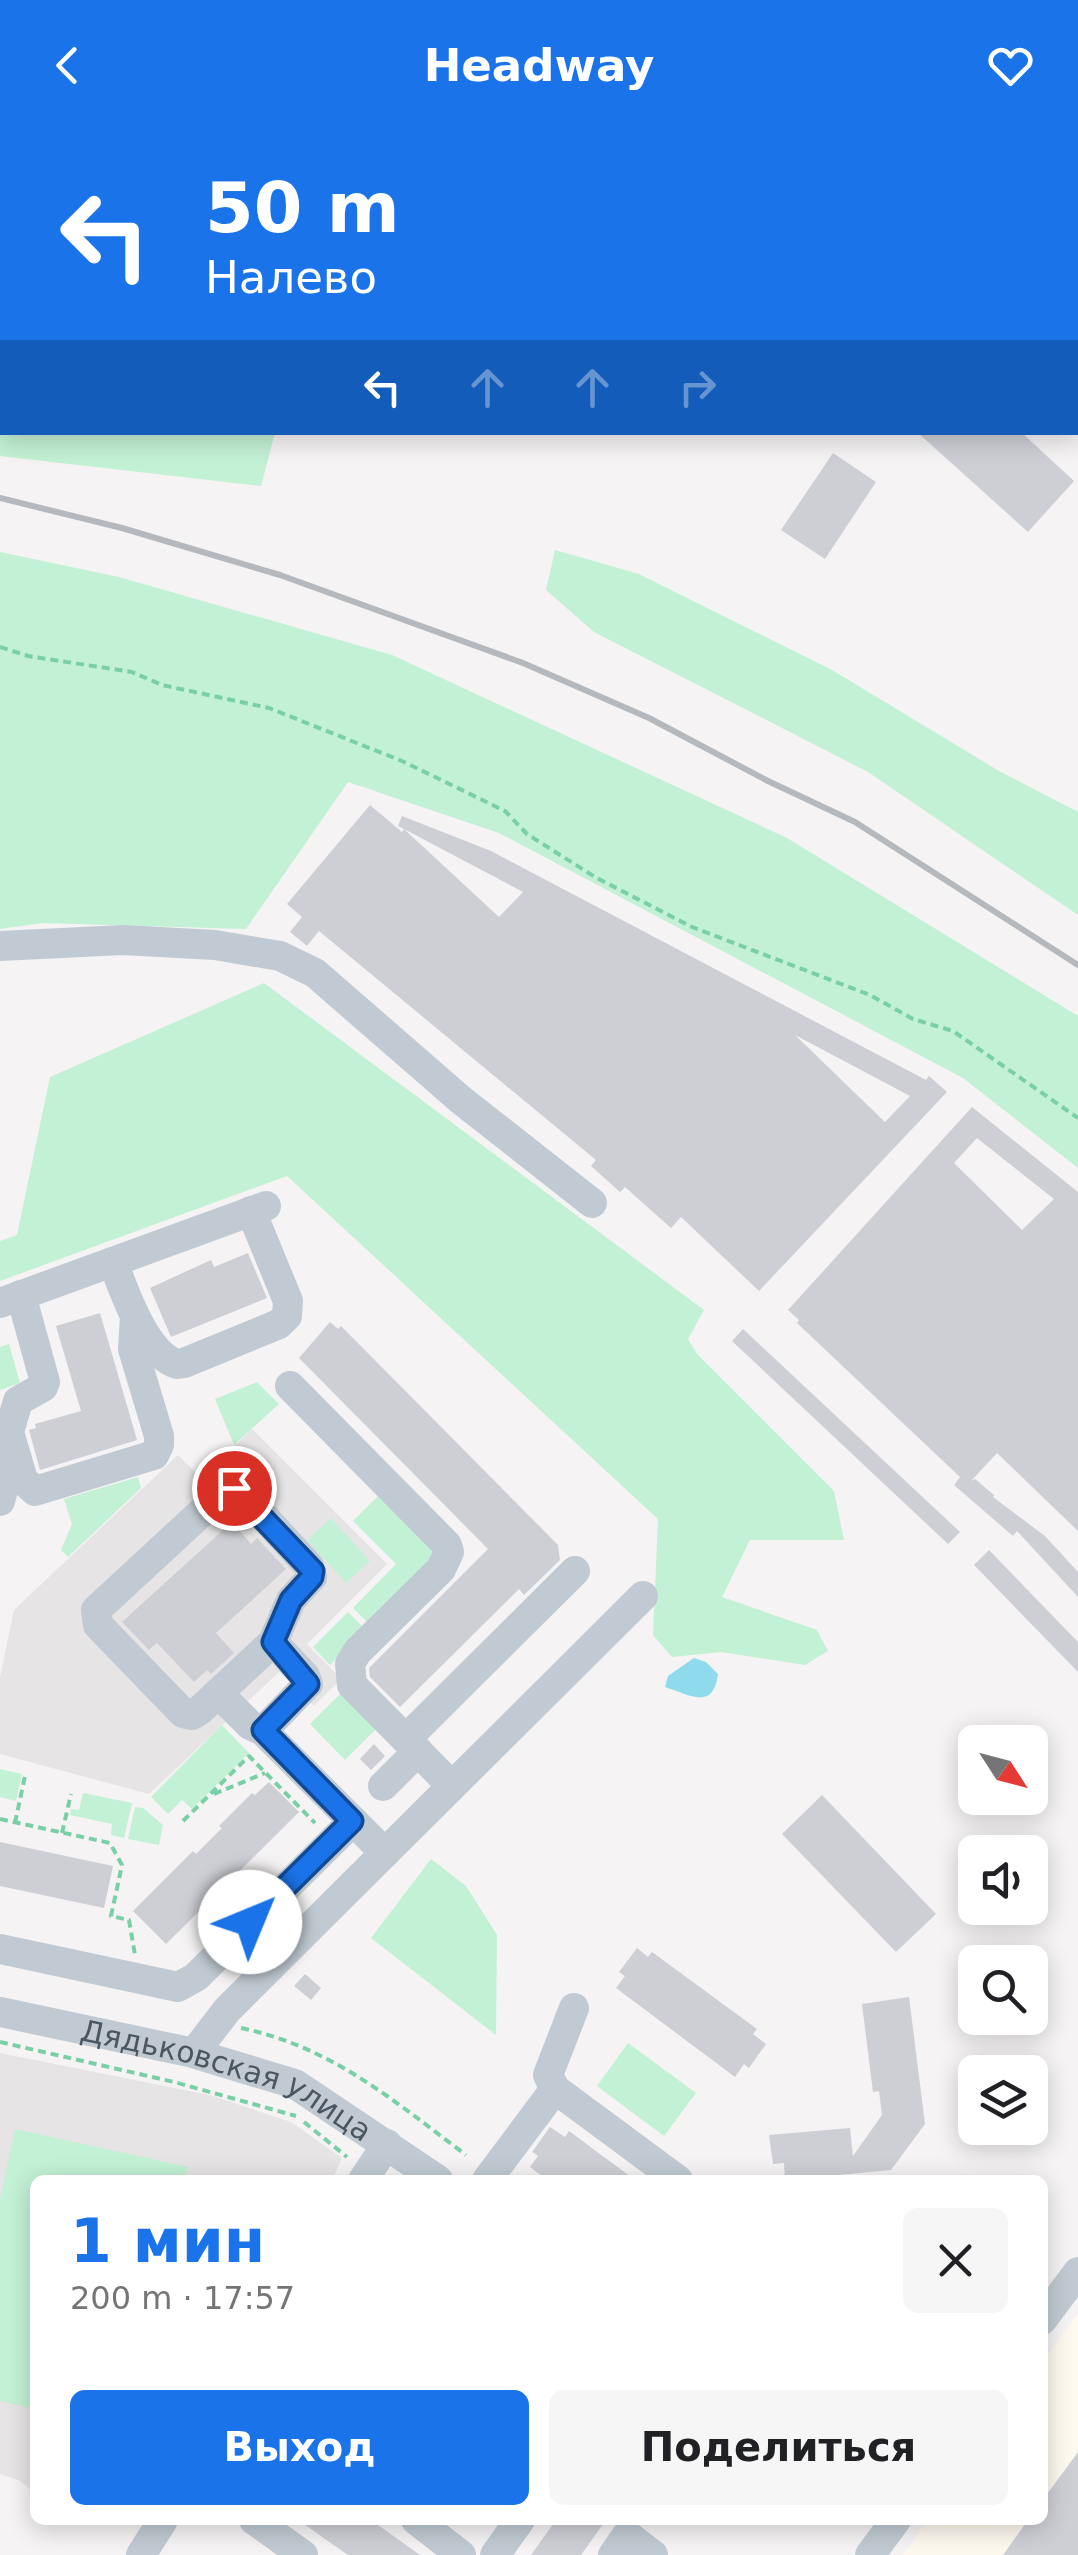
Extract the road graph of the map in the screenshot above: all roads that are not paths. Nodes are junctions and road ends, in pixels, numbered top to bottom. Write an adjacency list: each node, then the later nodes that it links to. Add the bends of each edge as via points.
1 (0, 946): 2 (street, via 123,940 280,956 315,973)
2 (592, 1203)
3 (112, 1262): 4 (street); 5 (street); 5 (street, via 259,1208 288,1302 279,1324 177,1364 162,1356)
4 (10, 1299): 5 (street, via 45,1382 18,1401 9,1432 23,1480 35,1490 154,1455 158,1436 132,1348)
5 (135, 1316)
6 (290, 1386): 14 (street, via 450,1552 350,1664 352,1684)
7 (0, 1446): 8 (street, via 8,1475)
8 (0, 1502)
9 (575, 1570): 14 (street)
10 (643, 1596): 16 (street)
11 (273, 1642): 12 (street); 12 (street, via 313,1571 241,1492 228,1488 102,1603 95,1617 183,1714 192,1715); 13 (street, via 308,1684)
12 (218, 1693): 13 (street)
13 (263, 1730): 17 (street)
14 (412, 1745): 15 (street); 16 (street)
15 (383, 1786)
16 (452, 1786): 18 (street)
17 (352, 1821): 18 (street); 19 (street, via 187,1984)
18 (385, 1854): 22 (street, via 227,2010)
19 (2, 1959)
20 (574, 2008): 23 (street, via 548,2075)
21 (0, 2012): 22 (street, Дядьковская улица)
22 (194, 2053): 24 (street, Дядьковская улица, via 295,2084)
23 (554, 2089): 27 (street); 28 (street)
24 (387, 2144): 25 (street); 26 (street, Дядьковская улица)
25 (366, 2175)
26 (431, 2175)
27 (491, 2175)
28 (671, 2175)
29 (1078, 2272): 30 (street)
30 (1048, 2312)
31 (160, 2525): 36 (street)
32 (261, 2525): 37 (street)
33 (422, 2525): 38 (street)
34 (516, 2525): 39 (street)
35 (626, 2537): 40 (street)
36 (141, 2555)
37 (304, 2555)
38 (461, 2555)
39 (494, 2555)
40 (653, 2555)

